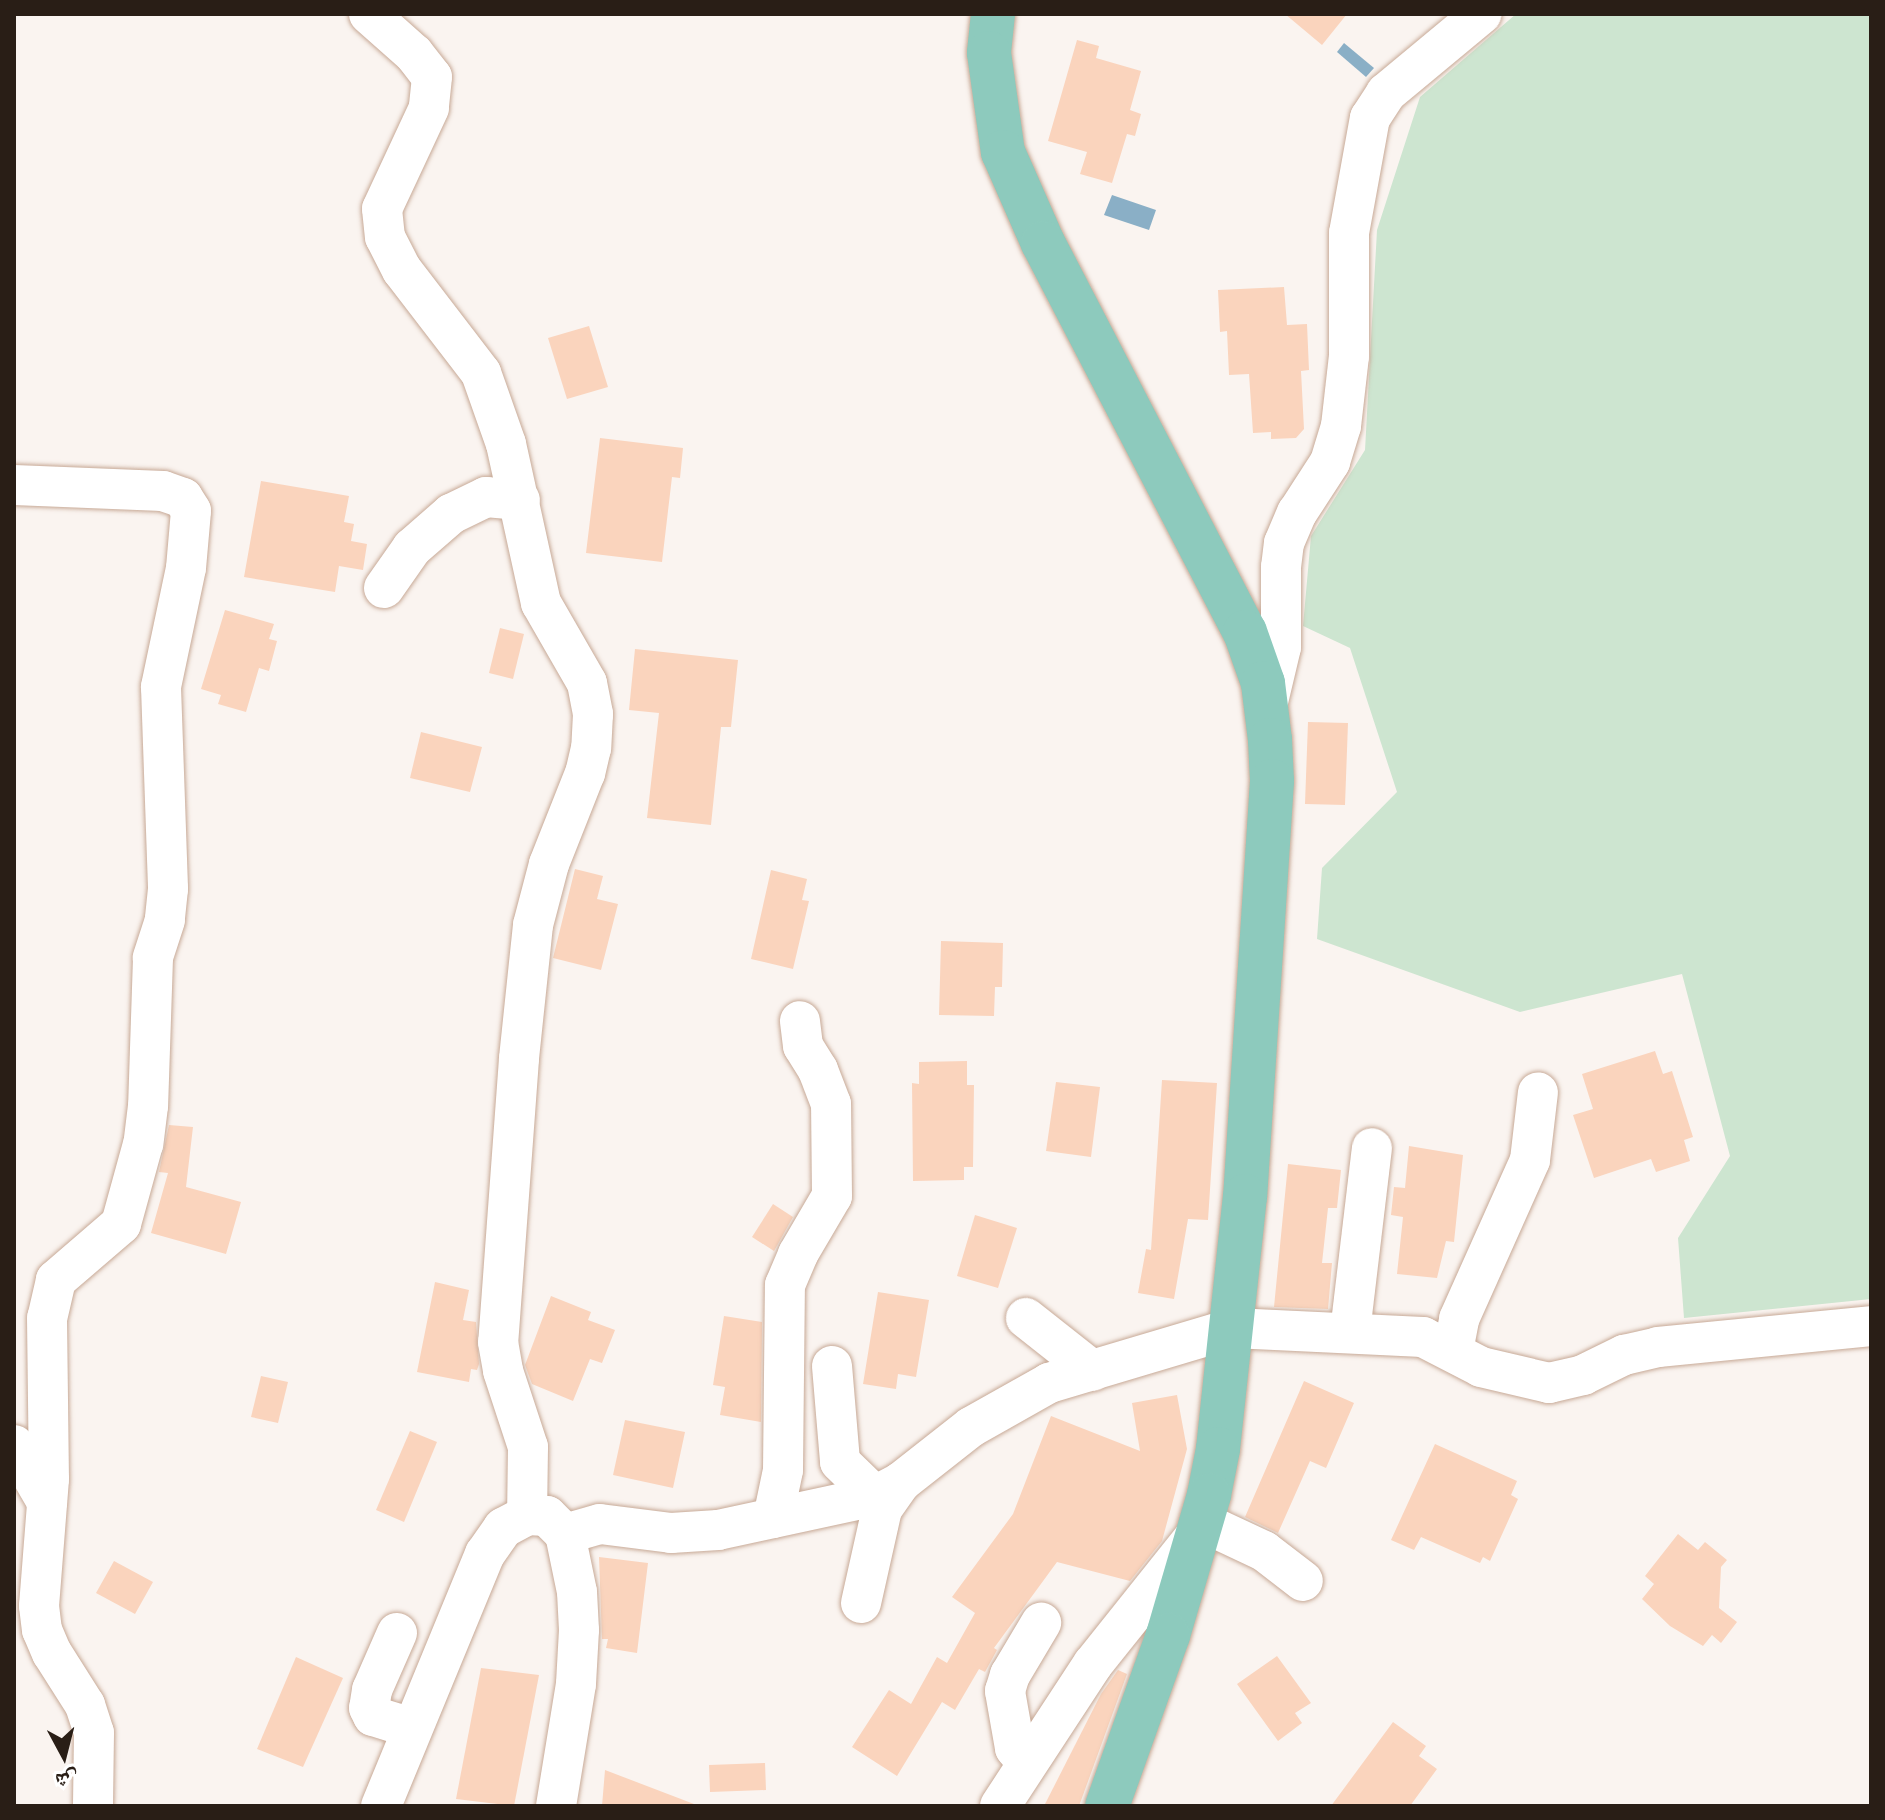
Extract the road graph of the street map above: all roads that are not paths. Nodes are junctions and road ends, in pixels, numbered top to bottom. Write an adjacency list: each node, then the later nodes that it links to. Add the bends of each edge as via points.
1 (369, 14): 5 (street, via 432,77 429,108 382,209 385,237 402,270 481,373)
2 (993, 14): 7 (main road, via 993,105 1008,165 1043,243 1245,632 1263,683)
3 (1481, 14): 7 (street, via 1386,93 1370,118 1349,233 1349,356 1341,426 1330,462 1284,543 1281,647)
4 (14, 485): 20 (street, via 163,491 183,498 191,511 184,582 161,687 168,889 153,958 147,1118 121,1224 70,1265 56,1280 50,1298)
5 (520, 500): 6 (street, via 486,497 451,514 412,548); 21 (street, via 541,603 587,683 593,714 585,773 549,864 533,925 519,1059 498,1342 528,1447)
6 (384, 588)
7 (1266, 710): 13 (main road, via 1272,781)
8 (800, 1021): 22 (street, via 803,1046 831,1104 832,1196 785,1285 783,1470)
9 (1538, 1092): 15 (street, via 1530,1160 1459,1319)
10 (1372, 1148): 14 (street)
11 (1026, 1318): 17 (street)
12 (1871, 1326): 15 (street, via 1658,1347 1549,1383 1481,1367)
13 (1233, 1328): 14 (street); 17 (street); 23 (main road, via 1218,1449)
14 (1337, 1342): 15 (street, via 1423,1337)
15 (1453, 1351)
16 (832, 1366): 19 (street, via 840,1462)
17 (1093, 1371): 19 (street, via 1049,1383 971,1427)
18 (14, 1445): 20 (street)
19 (888, 1489): 22 (street); 26 (street)
20 (47, 1502): 31 (street, via 42,1630 85,1705 94,1733)
21 (527, 1515): 24 (street, via 547,1516); 29 (street, via 503,1528 485,1554)
22 (773, 1518): 24 (street, via 695,1532 600,1524)
23 (1200, 1527): 25 (street, via 1264,1551); 30 (street, via 1093,1664); 35 (main road)
24 (565, 1534): 33 (street, via 579,1630 576,1684)
25 (1303, 1581)
26 (861, 1603)
27 (1041, 1623): 30 (street, via 1005,1691 1015,1748)
28 (397, 1633): 29 (street, via 369,1708 373,1716)
29 (412, 1728): 32 (street)
30 (1026, 1762): 34 (street)
31 (93, 1806)
32 (381, 1806)
33 (556, 1806)
34 (1000, 1806)
35 (1107, 1806)

